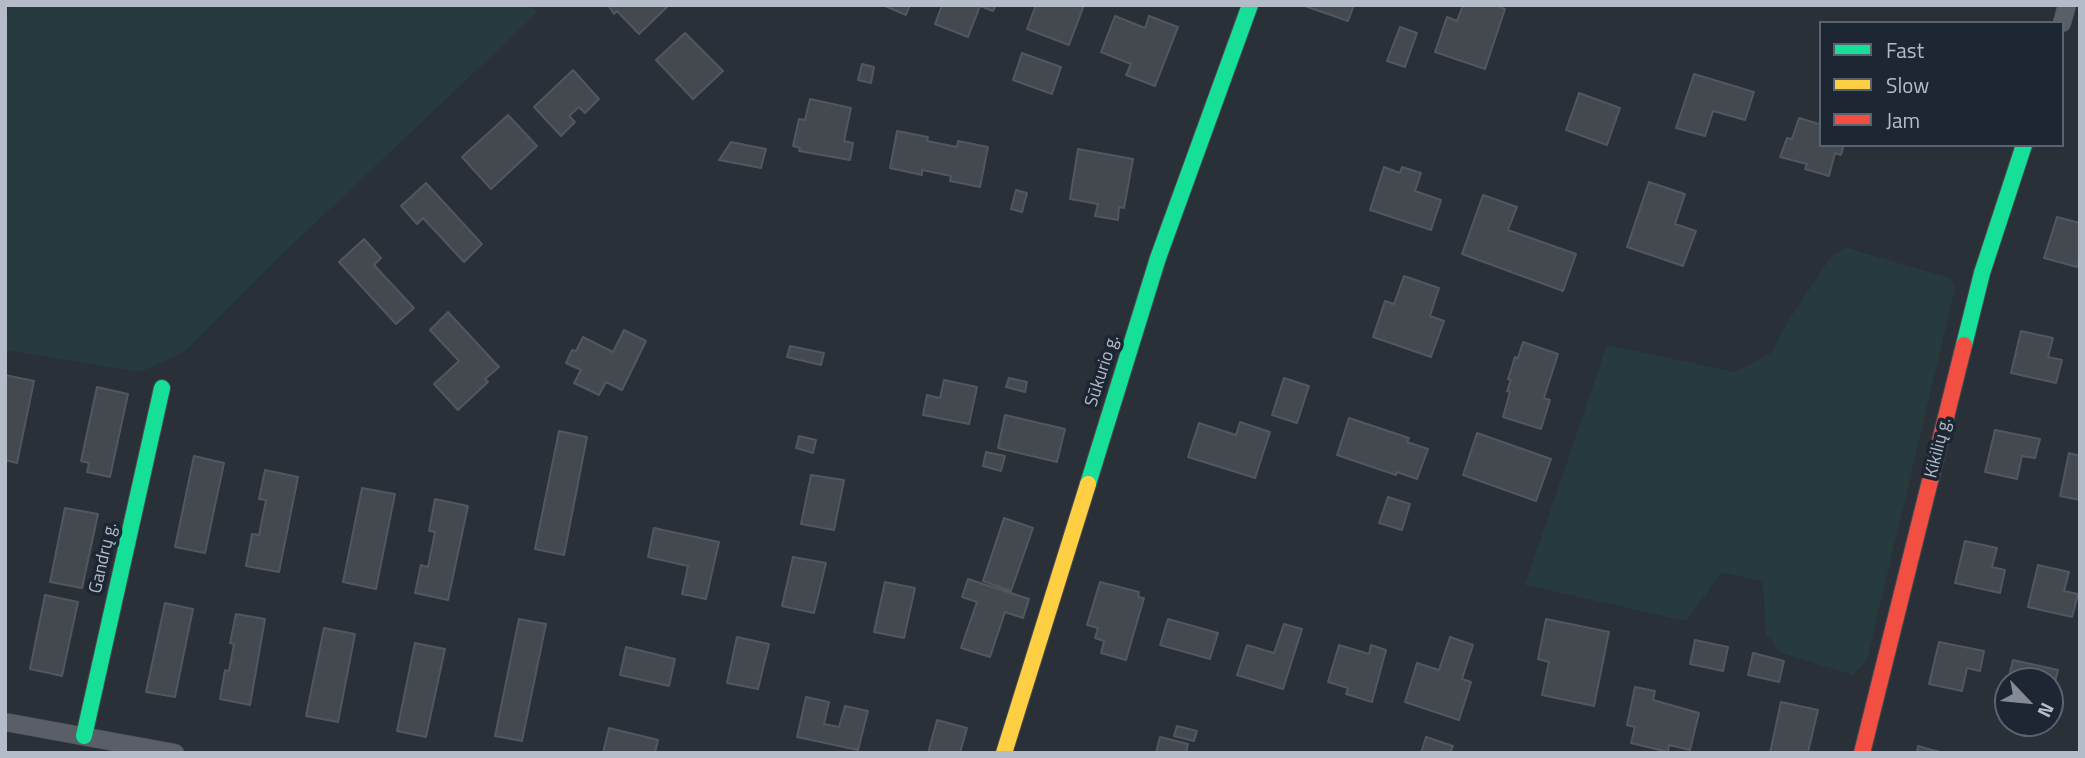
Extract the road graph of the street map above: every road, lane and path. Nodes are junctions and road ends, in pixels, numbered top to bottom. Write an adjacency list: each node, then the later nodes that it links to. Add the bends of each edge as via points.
1 (1250, 5): 7 (street, Sūkurio g., via 1158,258)
2 (2023, 147): 8 (street, Kikilių g., via 1982,274)
3 (162, 388): 5 (street, Gandrų g.)
4 (5, 722): 5 (street)
5 (84, 736): 6 (street)
6 (175, 753)
7 (1004, 753)
8 (1862, 753)

